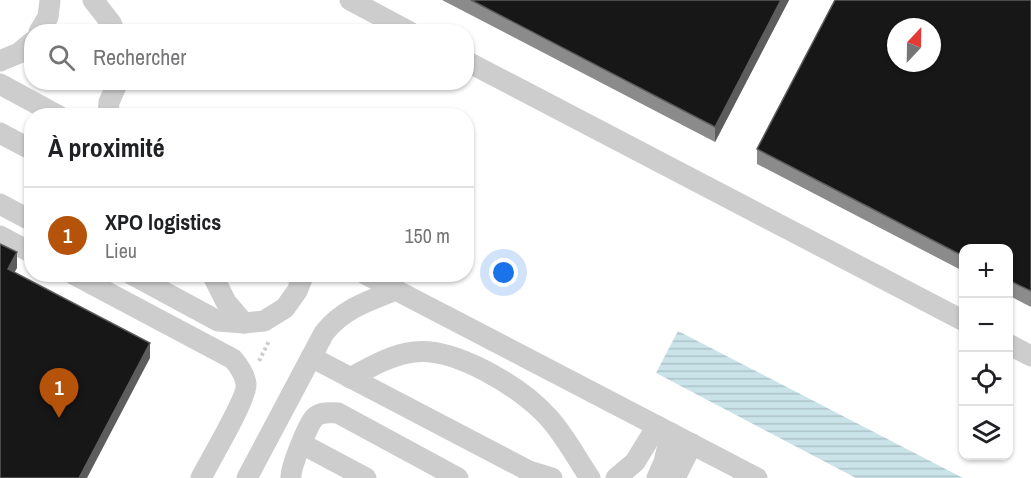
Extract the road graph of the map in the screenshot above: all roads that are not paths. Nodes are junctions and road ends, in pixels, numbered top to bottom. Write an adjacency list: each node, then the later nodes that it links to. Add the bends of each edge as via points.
1 (50, 0): 4 (lane)
2 (93, 0): 5 (lane)
3 (350, 0): 6 (lane)
4 (44, 24)
5 (111, 24)
6 (395, 24)
7 (24, 49): 8 (lane)
8 (0, 61)
9 (474, 65): 26 (lane)
10 (0, 84): 12 (lane)
11 (114, 90): 13 (lane)
12 (44, 108)
13 (109, 108)
14 (0, 133): 15 (lane)
15 (24, 146)
16 (0, 204): 17 (lane)
17 (24, 217)
18 (0, 236): 19 (lane)
19 (24, 249)
20 (88, 282): 35 (lane, via 233,359 242,370 247,386)
21 (146, 282): 27 (lane, via 218,321)
22 (216, 282): 27 (lane, via 226,303)
23 (301, 282): 27 (lane, via 285,308 264,321)
24 (380, 282): 25 (lane)
25 (396, 290): 30 (lane, via 357,304 335,320); 32 (lane)
26 (959, 319)
27 (244, 323)
28 (1013, 347): 29 (lane)
29 (1031, 356)
30 (311, 357): 31 (lane); 36 (lane)
31 (350, 378): 40 (lane, via 529,471); 41 (lane, via 386,358 416,352 471,363 509,384 549,417)
32 (664, 429): 34 (lane); 42 (lane); 43 (lane, via 664,462)
33 (302, 444): 37 (lane, via 291,466); 38 (lane); 39 (lane, via 315,418 338,413)
34 (692, 444): 44 (lane); 45 (lane)
35 (201, 478)
36 (246, 478)
37 (291, 478)
38 (366, 478)
39 (458, 478)
40 (552, 478)
41 (590, 478)
42 (615, 478)
43 (657, 478)
44 (675, 478)
45 (758, 478)

